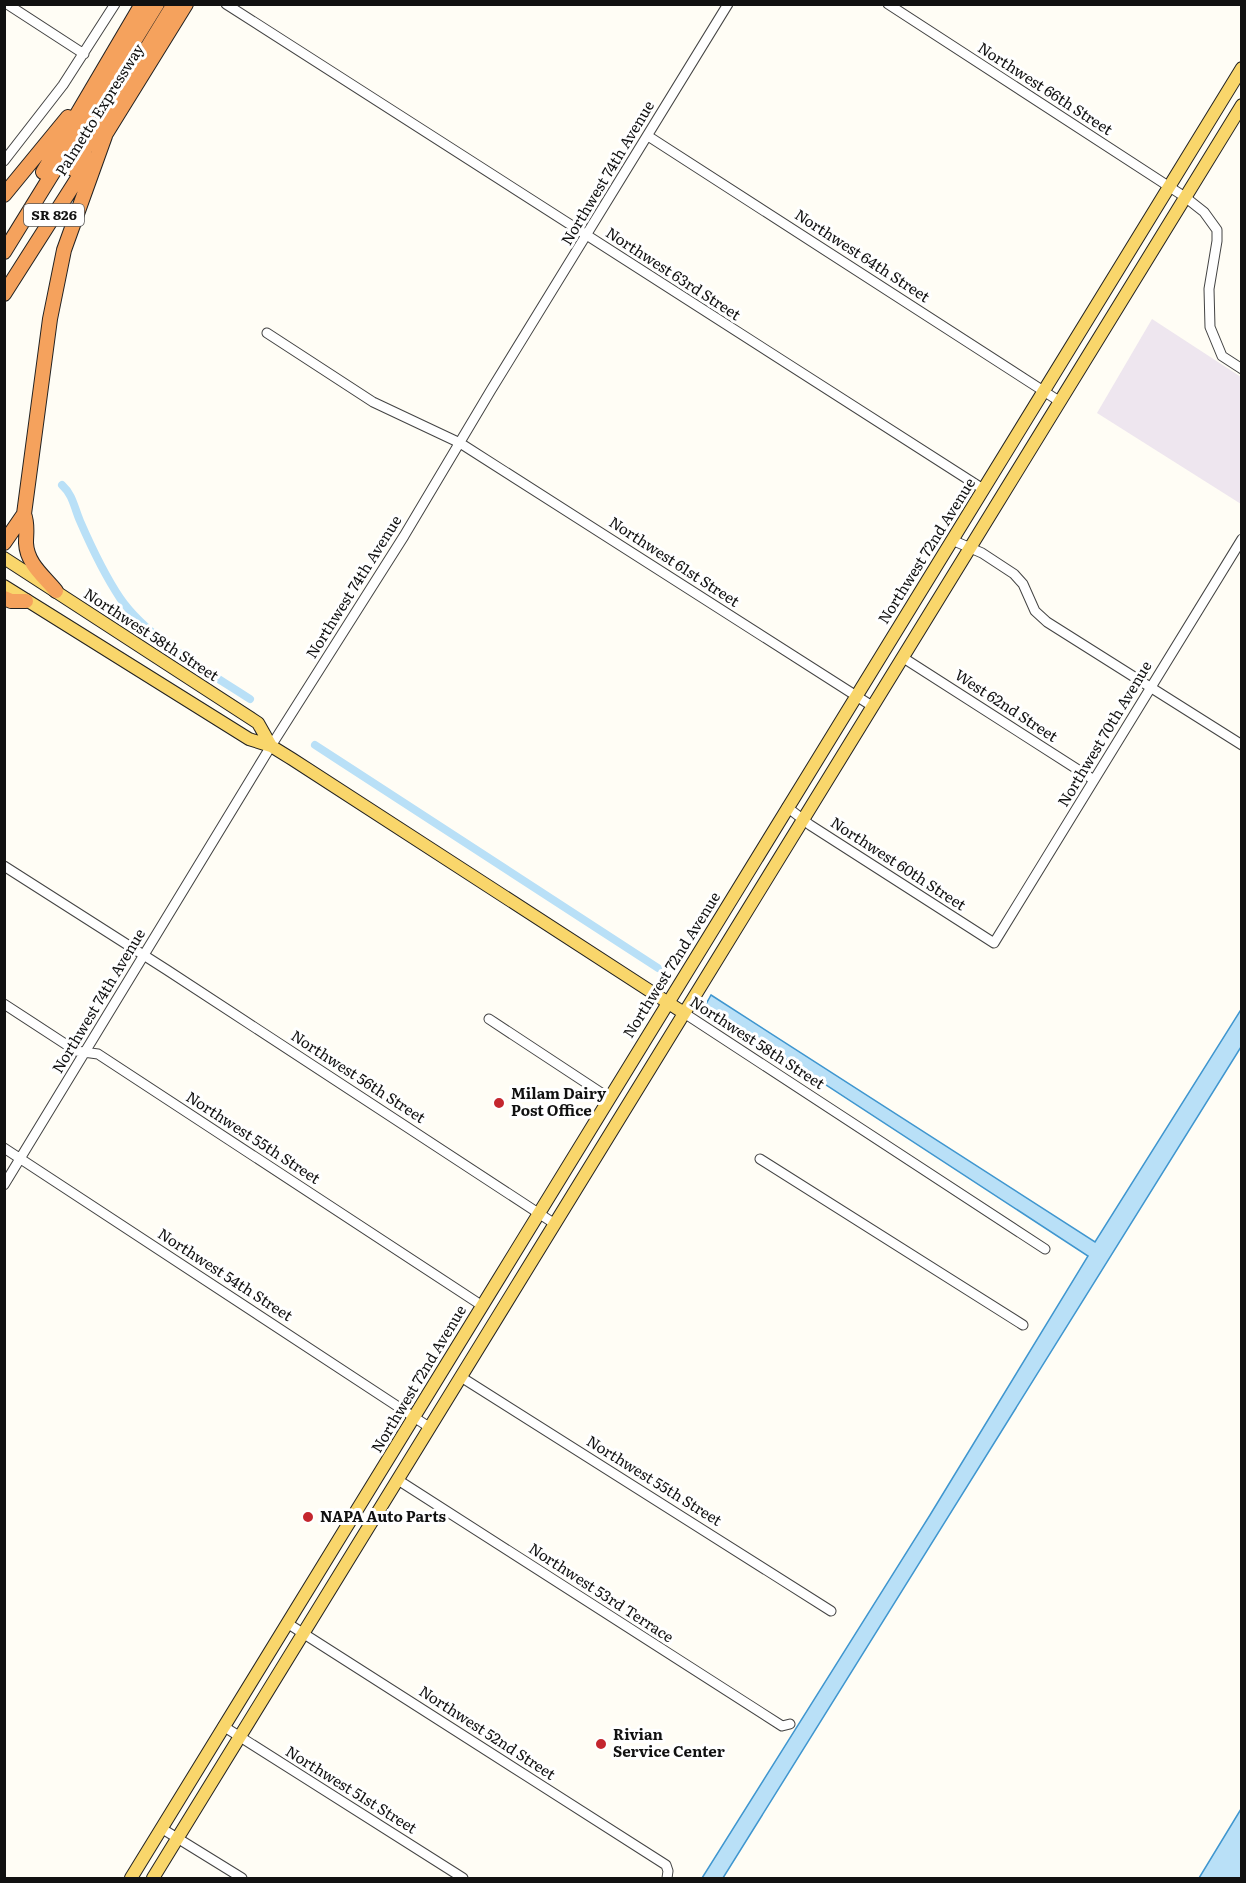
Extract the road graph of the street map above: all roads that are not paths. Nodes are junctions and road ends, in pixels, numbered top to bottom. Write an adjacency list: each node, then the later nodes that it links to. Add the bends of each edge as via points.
1 (7, 4): 10 (street)
2 (115, 4): 10 (street)
3 (142, 4): 12 (highway, Palmetto Expressway / SR 826)
4 (157, 4): 22 (highway)
5 (174, 4): 23 (highway)
6 (186, 4): 14 (highway, Palmetto Expressway / SR 826)
7 (226, 4): 20 (street, Northwest 63rd Street)
8 (728, 4): 15 (street, Northwest 74th Avenue)
9 (888, 4): 17 (street, Northwest 66th Street)
10 (84, 54): 16 (street)
11 (1242, 68): 17 (main road, Northwest 72nd Avenue)
12 (96, 82): 18 (highway); 21 (highway, Palmetto Expressway / SR 826)
13 (1242, 105): 19 (main road)
14 (105, 136): 24 (highway, Palmetto Expressway / SR 826); 31 (highway, via 56,282)
15 (648, 136): 20 (street, Northwest 74th Avenue); 27 (street, Northwest 64th Street)
16 (4, 161)
17 (1168, 186): 19 (street, Northwest 66th Street); 27 (main road, Northwest 72nd Avenue)
18 (4, 195)
19 (1185, 197): 26 (street, Northwest 66th Street, via 1204,212 1217,230 1209,289 1210,327 1222,356); 28 (main road)
20 (587, 237): 29 (street, Northwest 74th Avenue); 30 (street, Northwest 63rd Street)
21 (4, 238)
22 (4, 252)
23 (4, 281)
24 (4, 294)
25 (267, 333): 29 (street, Northwest 61st Street, via 373,402)
26 (1242, 369)
27 (1043, 391): 28 (street, Northwest 64th Street); 30 (main road, Northwest 72nd Avenue)
28 (1059, 401): 35 (main road)
29 (460, 442): 43 (street, Northwest 61st Street); 46 (street, Northwest 74th Avenue)
30 (983, 489): 33 (main road, Northwest 72nd Avenue)
31 (24, 514): 34 (highway); 38 (highway, via 30,559)
32 (1242, 539): 42 (street, Northwest 70th Avenue)
33 (952, 540): 35 (street); 43 (main road, Northwest 72nd Avenue)
34 (4, 543)
35 (969, 548): 41 (main road); 42 (street, via 1019,579 1032,606 1047,622)
36 (4, 558): 38 (main road, Northwest 58th Street)
37 (4, 586): 40 (main road, Northwest 58th Street)
38 (56, 591): 46 (main road, Northwest 58th Street, via 258,723)
39 (4, 598): 40 (highway)
40 (26, 600): 46 (main road, Northwest 58th Street, via 249,740)
41 (902, 657): 44 (main road); 47 (street, West 62nd Street)
42 (1151, 688): 45 (street); 47 (street, Northwest 70th Avenue)
43 (855, 696): 44 (street, Northwest 61st Street); 48 (main road, Northwest 72nd Avenue)
44 (872, 706): 49 (main road)
45 (1242, 745)
46 (271, 746): 52 (street, Northwest 74th Avenue); 53 (main road, Northwest 58th Street)
47 (1094, 780): 51 (street, Northwest 70th Avenue)
48 (787, 807): 49 (street, Northwest 60th Street); 53 (main road, Northwest 72nd Avenue)
49 (802, 819): 51 (street, Northwest 60th Street); 55 (main road)
50 (4, 867): 52 (street, Northwest 56th Street)
51 (994, 943)
52 (145, 956): 57 (street, Northwest 74th Avenue); 63 (street, Northwest 56th Street)
53 (667, 1002): 55 (main road, Northwest 58th Street); 58 (main road, Northwest 72nd Avenue)
54 (4, 1004): 57 (street, Northwest 55th Street, via 76,1051)
55 (684, 1013): 64 (main road); 65 (street, Northwest 58th Street)
56 (489, 1019): 58 (street)
57 (86, 1052): 60 (street, Northwest 74th Avenue); 66 (street, Northwest 55th Street, via 98,1054)
58 (609, 1098): 63 (main road, Northwest 72nd Avenue)
59 (4, 1148): 60 (street, Northwest 54th Street)
60 (21, 1158): 62 (street, Northwest 74th Avenue); 69 (street, Northwest 54th Street)
61 (760, 1159): 67 (street)
62 (4, 1185)
63 (538, 1213): 64 (street, Northwest 56th Street); 66 (main road, Northwest 72nd Avenue)
64 (555, 1224): 68 (main road)
65 (1045, 1248)
66 (481, 1305): 69 (main road, Northwest 72nd Avenue)
67 (1023, 1325)
68 (461, 1377): 70 (main road); 72 (street, Northwest 55th Street)
69 (414, 1417): 70 (street, Northwest 54th Street); 73 (main road, Northwest 72nd Avenue)
70 (429, 1427): 71 (main road)
71 (398, 1480): 74 (main road); 75 (street, Northwest 53rd Terrace, via 782,1726)
72 (831, 1611)
73 (287, 1623): 74 (street, Northwest 52nd Street); 76 (main road, Northwest 72nd Avenue)
74 (304, 1633): 77 (main road); 80 (street, Northwest 52nd Street, via 666,1865)
75 (790, 1724)
76 (223, 1726): 77 (street, Northwest 51st Street); 78 (main road, Northwest 72nd Avenue)
77 (240, 1737): 79 (main road); 84 (street, Northwest 51st Street)
78 (162, 1827): 79 (street); 81 (main road, Northwest 72nd Avenue)
79 (178, 1838): 82 (main road); 83 (street)
80 (668, 1875)
81 (131, 1878)
82 (153, 1878)
83 (242, 1878)
84 (463, 1878)

